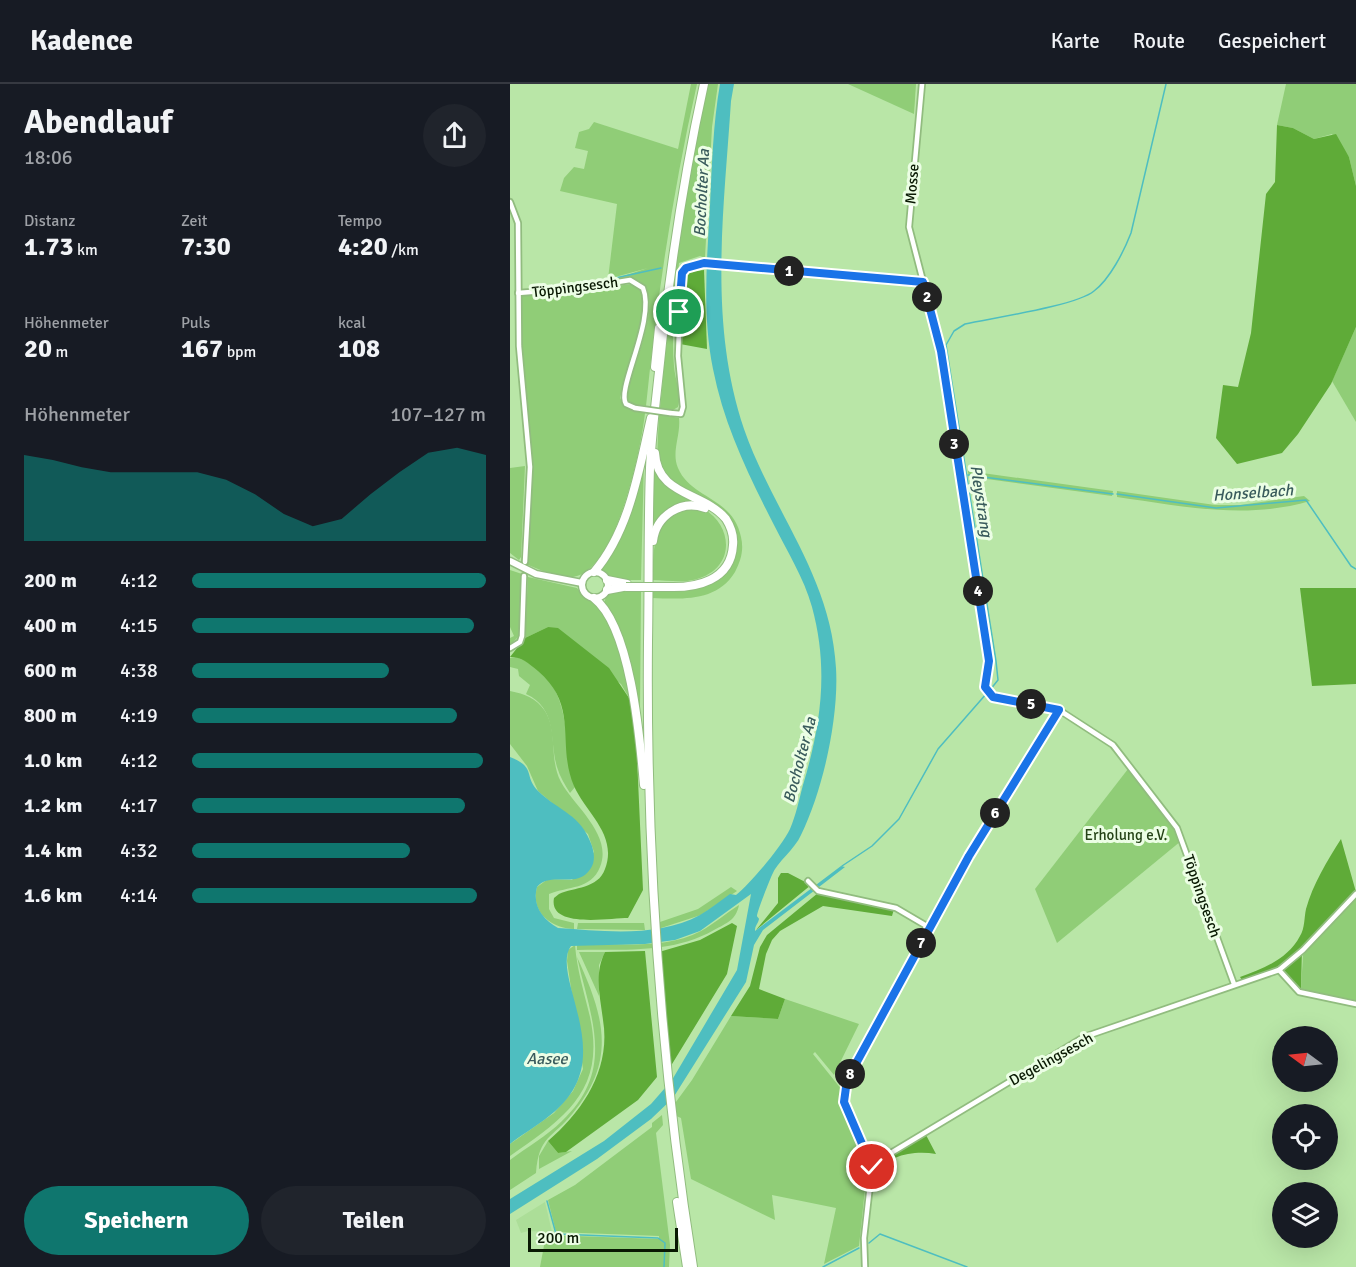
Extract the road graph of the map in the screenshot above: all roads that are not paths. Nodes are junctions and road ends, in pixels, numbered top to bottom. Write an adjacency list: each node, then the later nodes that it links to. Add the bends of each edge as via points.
1 (702, 84): 6 (highway, via 673,254); 7 (highway, via 687,142 669,254)
2 (922, 84): 4 (street, Mosse, via 909,227)
3 (510, 202): 5 (street, via 518,223)
4 (923, 282): 5 (street, Töppingsesch, bridge, via 725,264 704,263 686,268 682,273 678,356 681,414 635,408 626,404 623,395 644,319 643,288 630,280); 20 (street, Töppingsesch, via 941,351 989,661 985,687 993,697)
5 (518, 293): 9 (street, via 530,466)
6 (656, 400): 12 (highway, via 650,466); 16 (highway, via 658,471 674,489 726,519 733,538 730,559 717,577 696,586)
7 (651, 416): 10 (highway, via 632,494 611,546); 21 (highway, via 643,628)
8 (510, 561): 14 (main road, via 536,574)
9 (525, 562)
10 (594, 572): 13 (main road); 14 (main road, via 585,576)
11 (524, 576): 19 (street, via 522,636)
12 (649, 579): 16 (highway, via 653,536 665,517 683,506 711,510 728,529 730,540 721,568 694,583); 23 (highway)
13 (607, 580): 15 (highway); 17 (main road)
14 (582, 583): 18 (main road, via 583,591)
15 (627, 585): 16 (highway, bridge); 17 (highway)
16 (668, 586)
17 (606, 590): 18 (main road)
18 (594, 598): 21 (highway, via 615,631 631,678)
19 (510, 648)
20 (1059, 710): 25 (street); 27 (street, Töppingsesch, via 1113,745 1177,828)
21 (644, 785): 23 (highway)
22 (810, 883): 25 (street, via 818,891 896,908)
23 (649, 890): 29 (highway)
24 (1356, 894): 26 (street, Degelingsesch)
25 (930, 928): 30 (street, via 843,1090 844,1102)
26 (1279, 970): 27 (street, Degelingsesch); 28 (street, via 1299,992)
27 (1234, 984): 30 (street, Degelingsesch, via 1084,1037)
28 (1356, 1004)
29 (671, 1137): 31 (highway); 32 (highway)
30 (872, 1167): 33 (street, via 864,1238)
31 (685, 1267)
32 (693, 1267)
33 (865, 1267)

